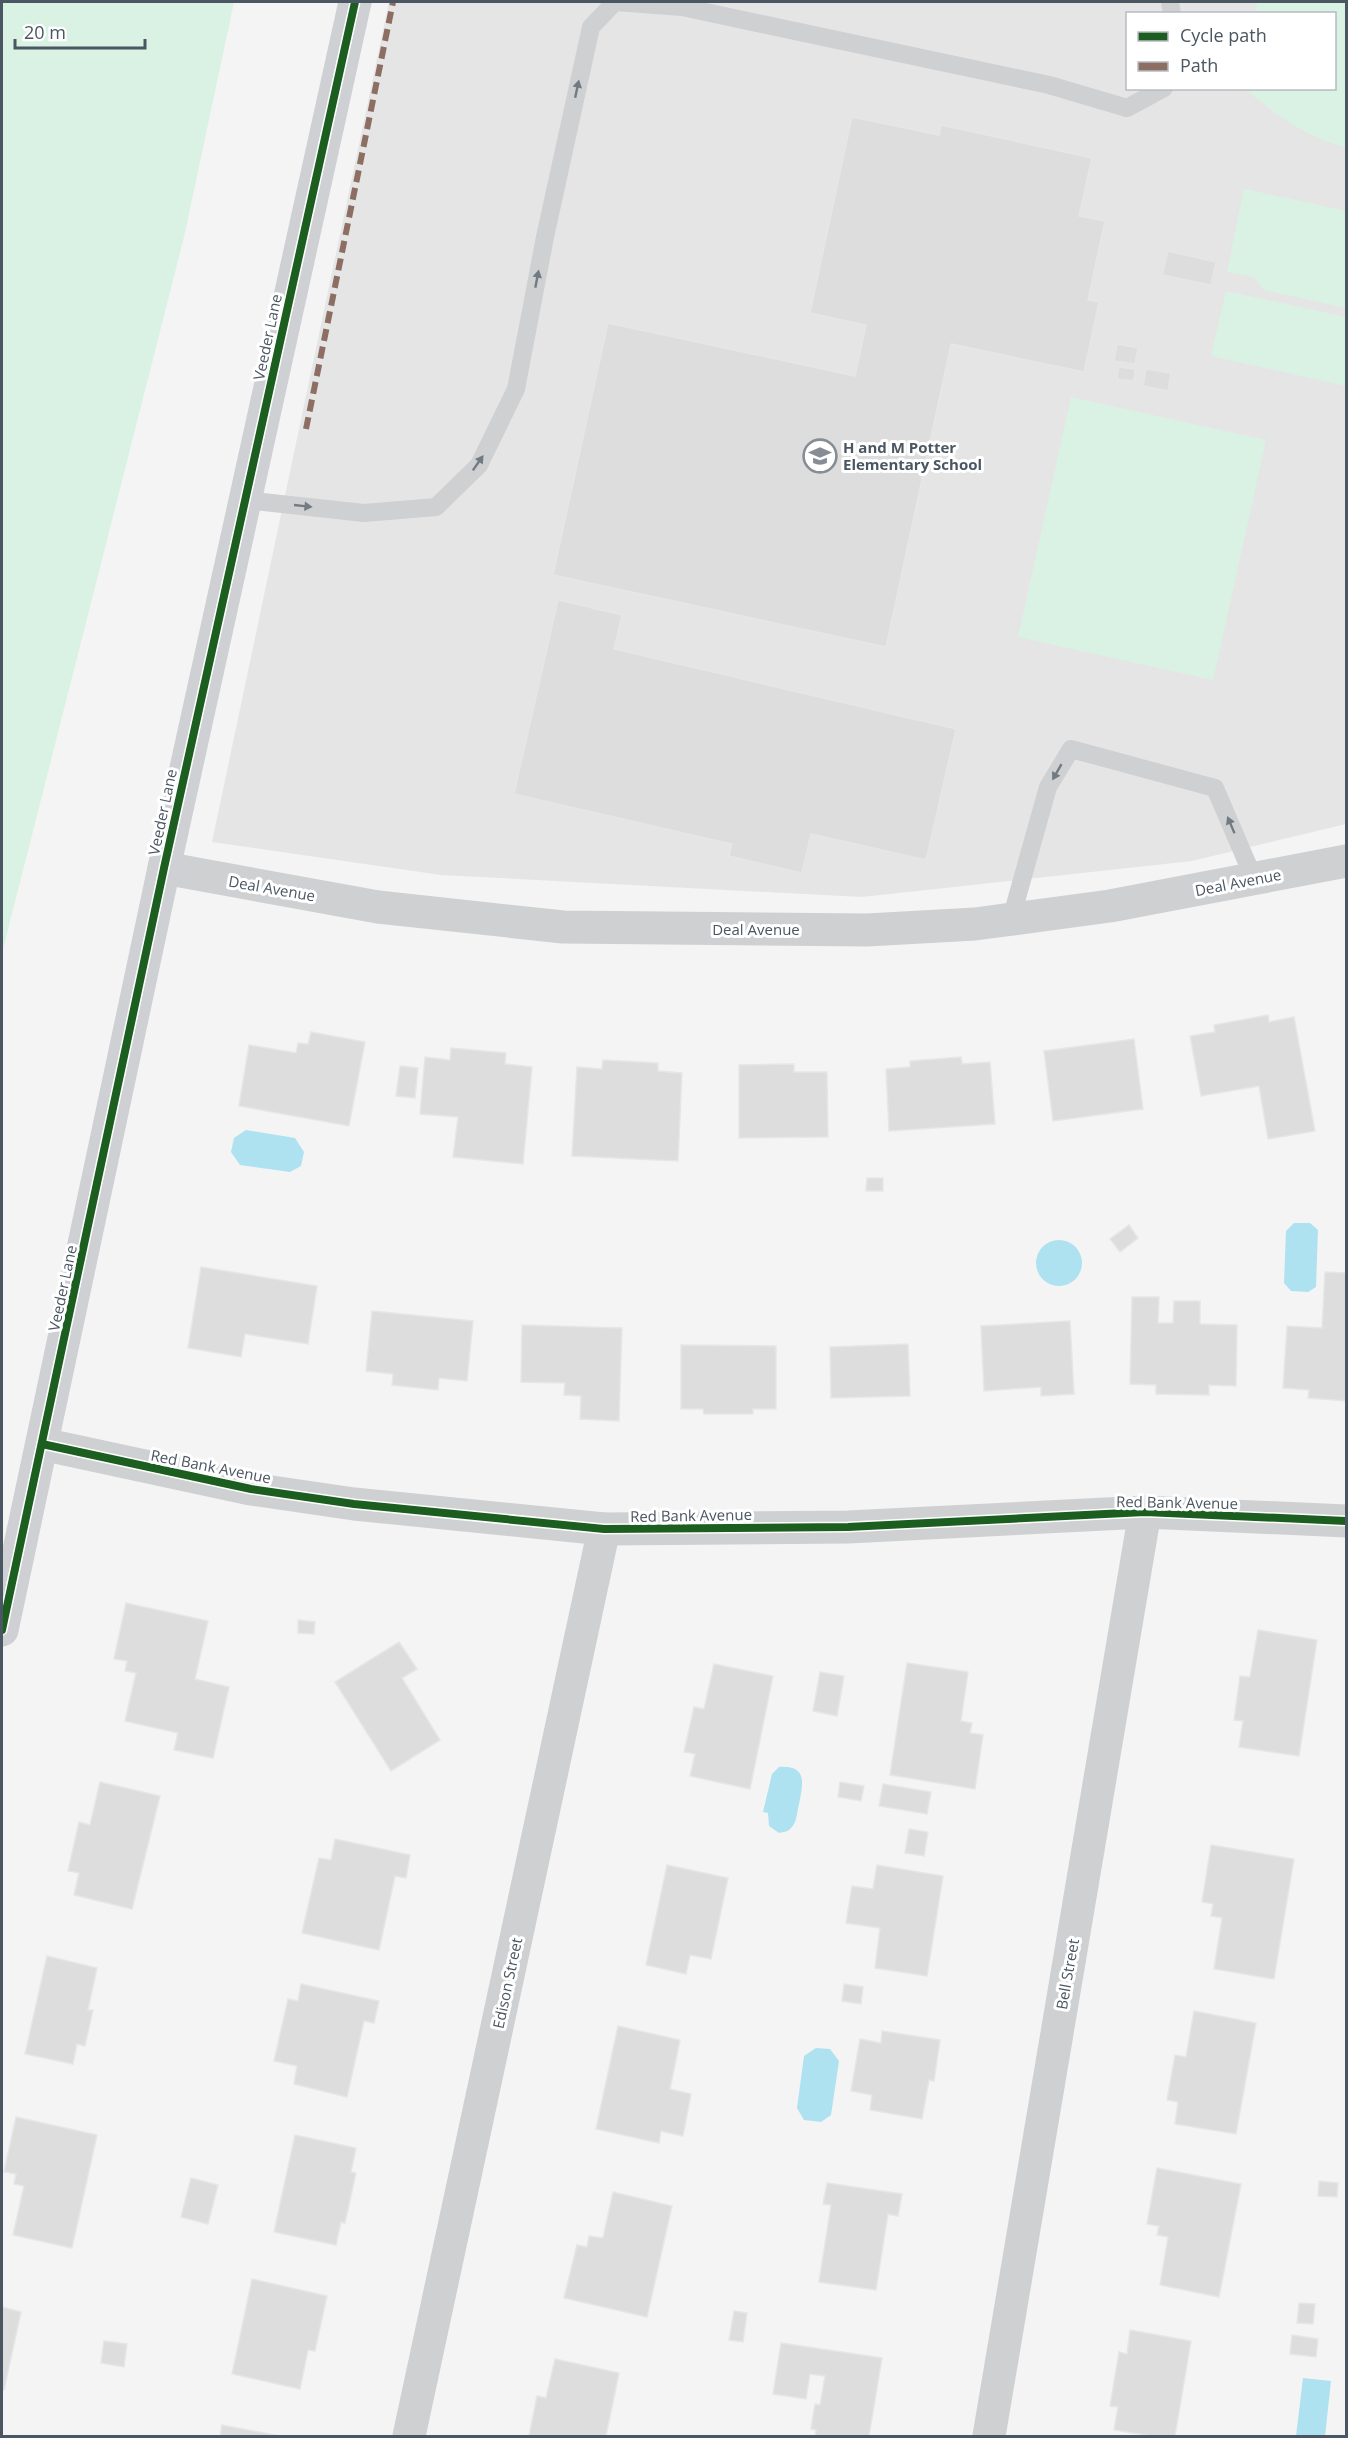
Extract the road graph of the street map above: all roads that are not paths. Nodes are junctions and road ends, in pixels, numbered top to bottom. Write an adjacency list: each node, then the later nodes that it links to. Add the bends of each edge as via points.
1 (355, 2): 3 (street, Veeder Lane)
2 (1160, 90): 3 (lane, one-way to 2, via 364,513 436,507 479,465 516,388 591,27 615,2 714,14 1049,85 1127,108)
3 (245, 500): 5 (street, Veeder Lane)
4 (1347, 861): 6 (street, Deal Avenue)
5 (164, 868): 7 (street, Deal Avenue, via 378,907 563,927 867,930); 8 (street, Veeder Lane)
6 (1254, 879): 7 (street, Deal Avenue, via 1110,906); 7 (lane, one-way to 7, via 1215,788 1071,749 1048,787)
7 (1011, 919)
8 (42, 1444): 11 (street, Red Bank Avenue, via 251,1489 354,1504); 12 (street, Veeder Lane)
9 (1145, 1512): 10 (street, Red Bank Avenue); 11 (street, Red Bank Avenue, via 848,1527); 14 (street, Bell Street)
10 (1347, 1521)
11 (604, 1529): 13 (street, Edison Street)
12 (2, 1630)
13 (409, 2436)
14 (989, 2436)

